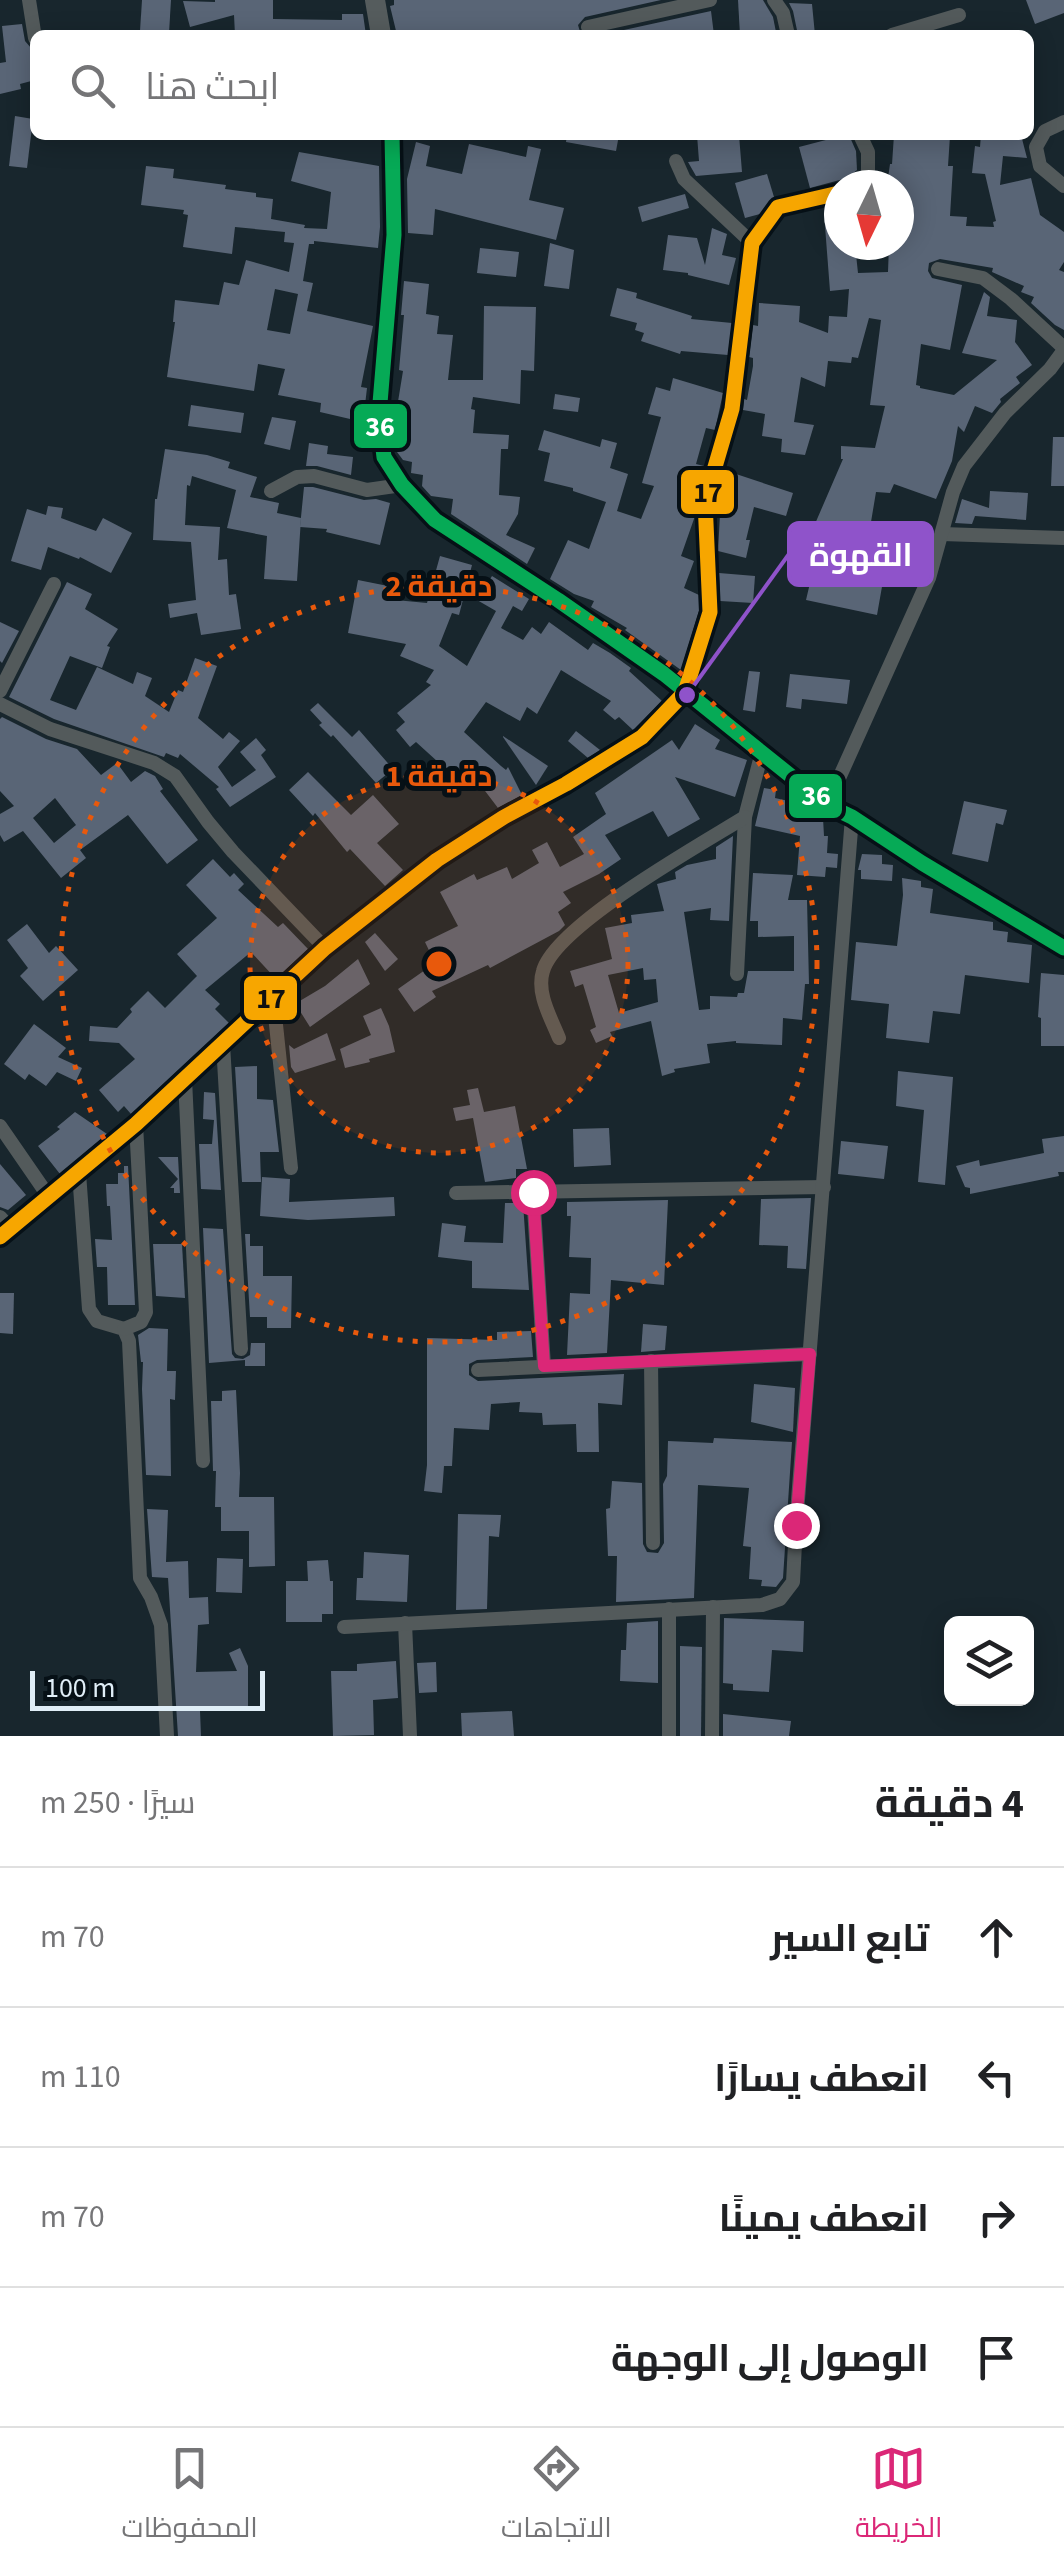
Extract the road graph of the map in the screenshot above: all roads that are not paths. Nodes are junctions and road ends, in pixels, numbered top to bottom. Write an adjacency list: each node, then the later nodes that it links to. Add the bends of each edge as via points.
1 (29, 0): 7 (street)
2 (375, 0): 8 (street)
3 (710, 0): 6 (street)
4 (774, 0): 9 (street)
5 (959, 15): 10 (street)
6 (588, 27)
7 (34, 30)
8 (380, 30)
9 (787, 30)
10 (909, 30)
11 (1064, 122): 18 (street, via 1045,130 1036,147 1040,166)
12 (392, 140): 23 (street, via 394,234 378,415 384,456)
13 (862, 140): 15 (street)
14 (871, 140): 15 (street)
15 (868, 152): 17 (street)
16 (676, 160): 20 (street, via 684,179)
17 (868, 170)
18 (1064, 186)
19 (824, 195): 20 (street, via 778,206)
20 (752, 243): 29 (street, via 732,409 705,501 710,612)
21 (938, 268): 22 (street, via 983,278)
22 (1064, 349): 25 (street, via 964,466)
23 (402, 485): 24 (street, via 367,490 298,476); 29 (street, via 435,520)
24 (271, 490)
25 (942, 534): 26 (street); 32 (street, via 915,614)
26 (1064, 538)
27 (54, 584): 28 (street)
28 (0, 690)
29 (685, 692): 31 (street); 35 (street, via 642,737 437,860)
30 (0, 704): 35 (street, via 175,776 232,852)
31 (762, 752): 32 (street); 33 (street)
32 (828, 805): 34 (street)
33 (745, 817): 37 (street); 39 (street, via 617,897 558,945 542,972 542,996)
34 (852, 817): 36 (street); 46 (street)
35 (325, 948): 38 (street)
36 (1064, 948)
37 (737, 974)
38 (273, 996): 40 (street); 44 (street)
39 (559, 1038)
40 (222, 1044): 41 (street); 52 (street)
41 (185, 1079): 42 (street); 57 (street)
42 (136, 1124): 45 (street); 51 (street, via 146,1312)
43 (0, 1126): 49 (street)
44 (291, 1168)
45 (79, 1173): 49 (street); 51 (street, via 90,1309 97,1321)
46 (824, 1187): 47 (street); 53 (street)
47 (533, 1192): 48 (street); 55 (street)
48 (456, 1193)
49 (49, 1197): 50 (street)
50 (4, 1228)
51 (124, 1329): 63 (street, via 140,1578 161,1625)
52 (240, 1349)
53 (810, 1354): 54 (street); 59 (street, via 793,1582 780,1600)
54 (651, 1361): 55 (street); 58 (street)
55 (544, 1366): 56 (street)
56 (478, 1370)
57 (203, 1461)
58 (653, 1543)
59 (713, 1607): 60 (street); 66 (street)
60 (670, 1610): 61 (street); 65 (street)
61 (406, 1624): 62 (street); 64 (street)
62 (344, 1627)
63 (166, 1736)
64 (410, 1736)
65 (669, 1736)
66 (712, 1736)

